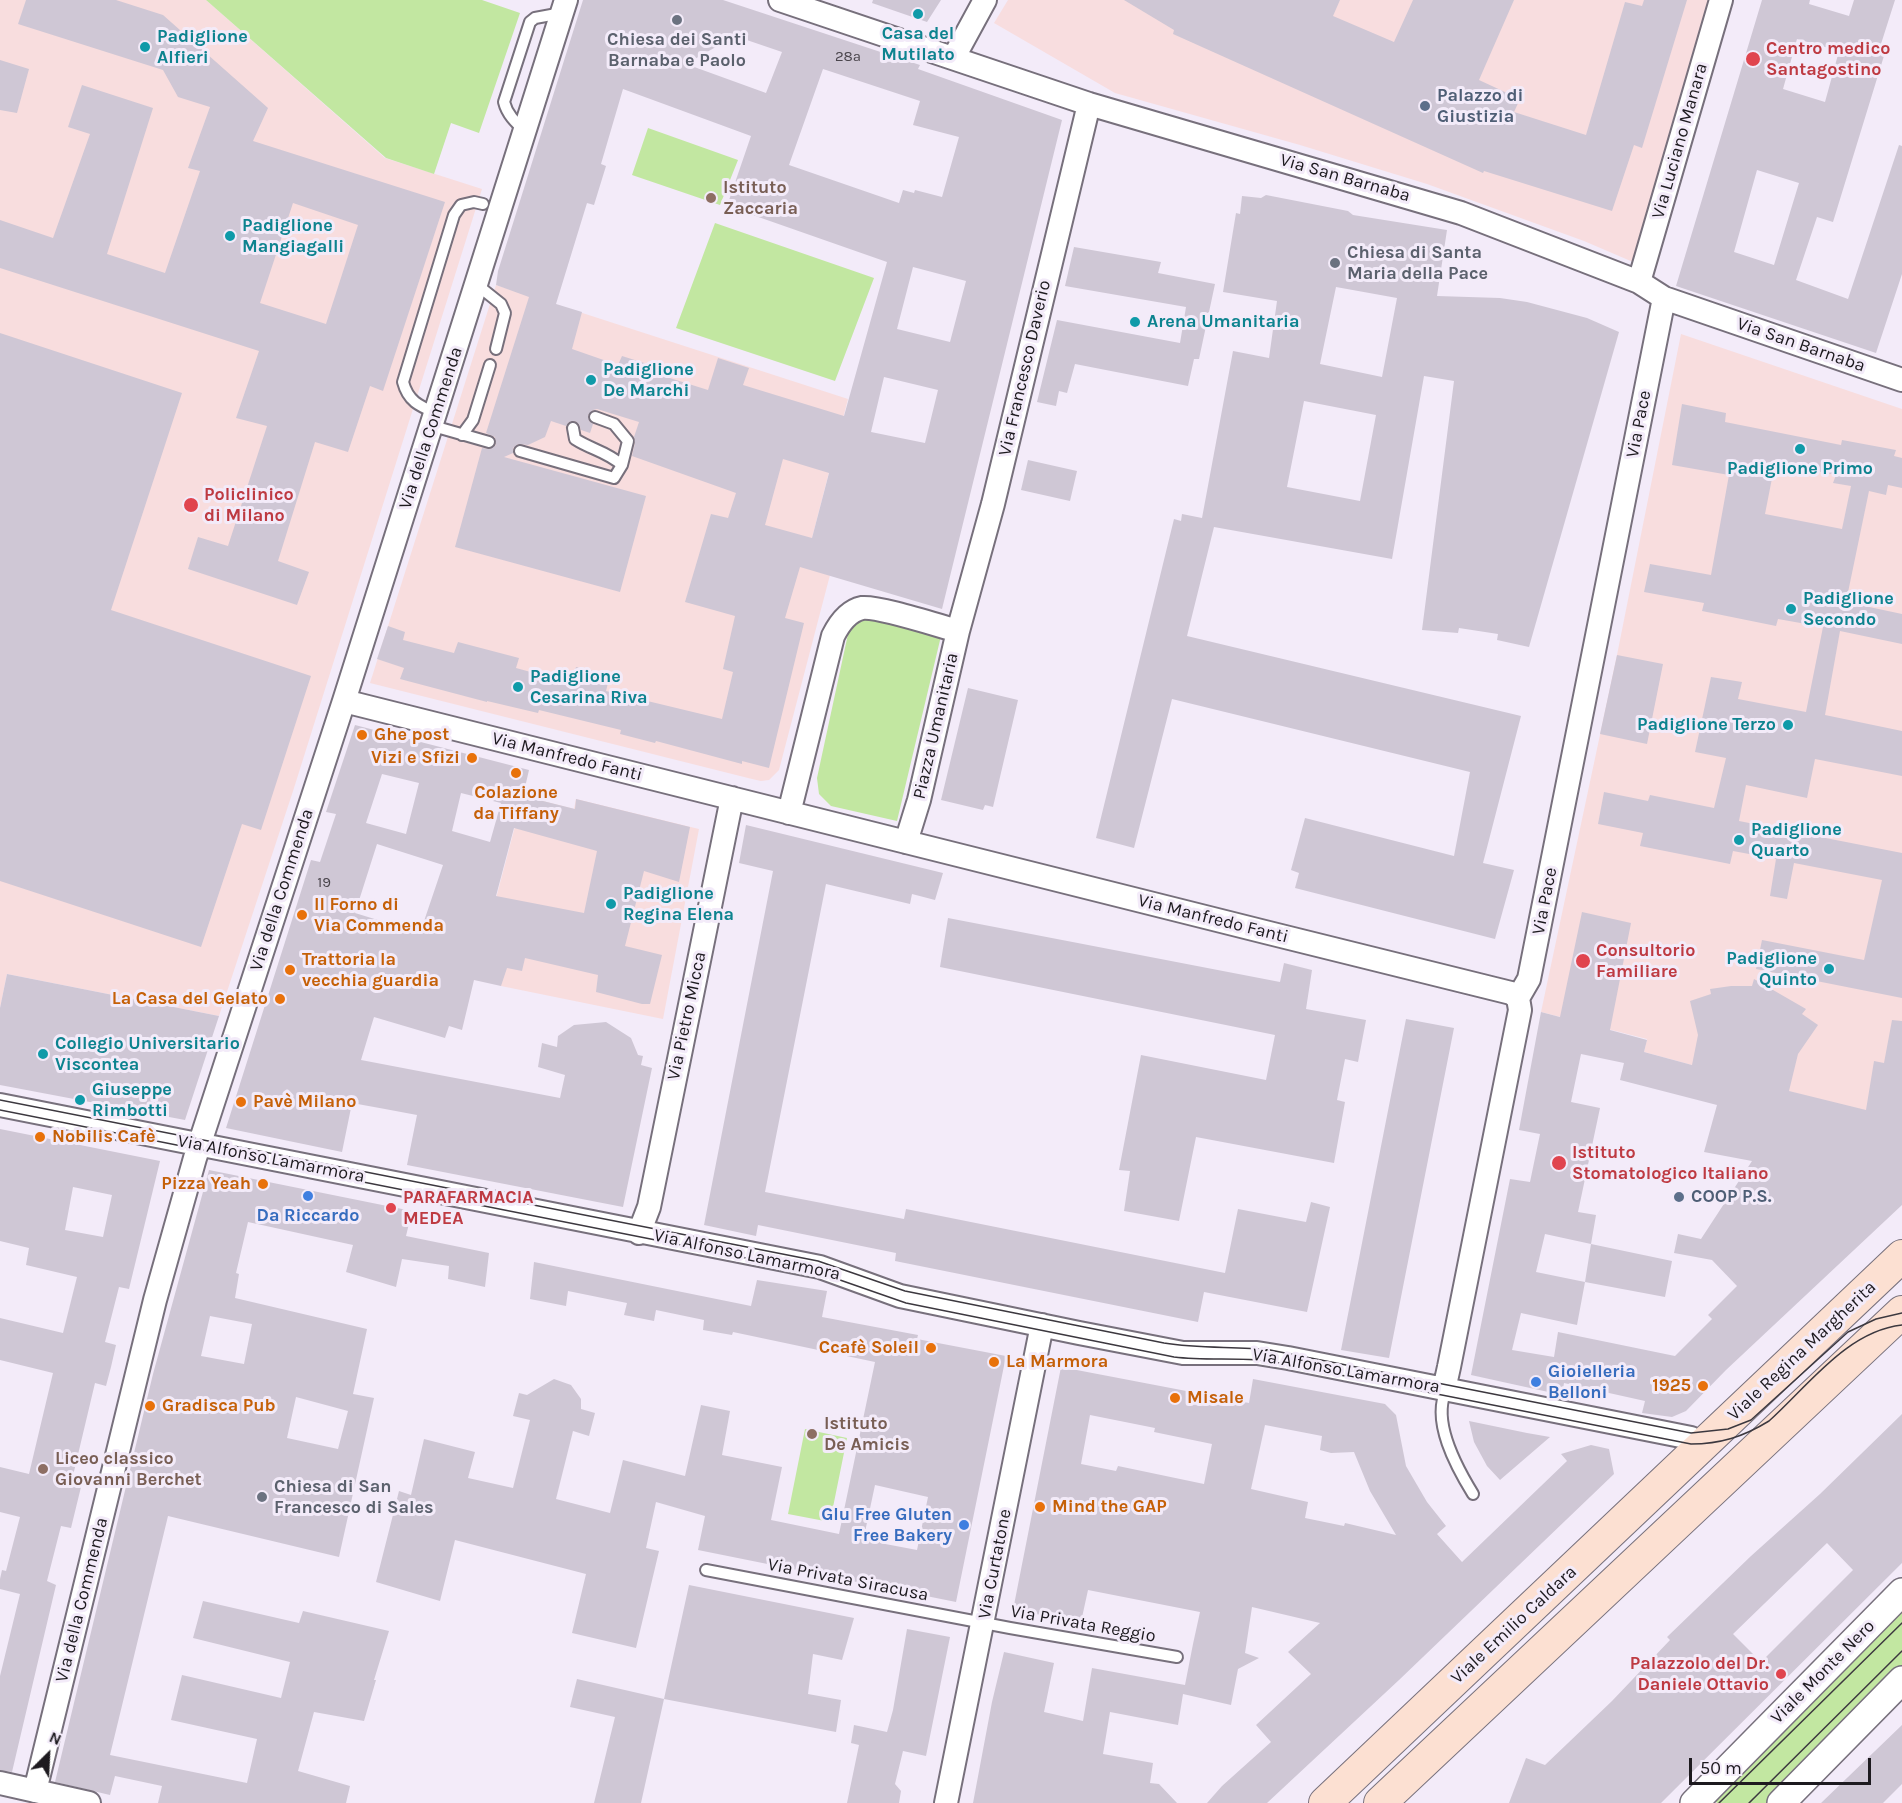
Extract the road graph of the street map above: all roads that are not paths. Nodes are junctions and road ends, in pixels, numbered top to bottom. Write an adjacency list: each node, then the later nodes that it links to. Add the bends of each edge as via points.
1 (780, 0): 5 (street, Via San Barnaba)
2 (985, 0): 5 (street)
3 (1721, 0): 8 (street, Via Luciano Manara)
4 (564, 6): 9 (street, Via della Commenda)
5 (954, 57): 6 (street, Via San Barnaba)
6 (1089, 104): 8 (street, Via San Barnaba, via 1461,213); 21 (street, Via Francesco Daverio, via 993,504)
7 (483, 204): 15 (lane, via 460,205 454,215 403,382 405,392)
8 (1639, 282): 10 (street, Via San Barnaba)
9 (476, 284): 11 (lane, via 501,304 505,314); 15 (street, Via della Commenda)
10 (1664, 298): 13 (street, Via San Barnaba); 26 (street, Via Pace, via 1529,979)
11 (496, 349)
12 (490, 365): 17 (lane, via 473,420)
13 (1902, 380)
14 (595, 417): 20 (lane, via 614,424 628,441)
15 (434, 420): 17 (lane); 22 (street, Via della Commenda)
16 (573, 428): 20 (lane, via 574,439 610,454)
17 (462, 435): 18 (lane)
18 (489, 442)
19 (520, 451): 20 (lane, via 614,478)
20 (622, 465)
21 (958, 631): 24 (street, Piazza Umanitaria, via 862,608 839,624); 25 (street, Piazza Umanitaria)
22 (344, 701): 23 (street, Via Manfredo Fanti); 28 (street, Via della Commenda)
23 (732, 798): 24 (street, Via Manfredo Fanti); 29 (street, Via Pietro Micca, via 648,1207)
24 (789, 813): 25 (street)
25 (906, 842): 26 (street, Via Manfredo Fanti, via 1407,966)
26 (1518, 998): 35 (street, Via Pace, via 1520,1010)
27 (0, 1106): 28 (street, Via Alfonso Lamarmora)
28 (199, 1144): 29 (street, Via Alfonso Lamarmora); 45 (street, Via della Commenda, via 154,1300)
29 (639, 1233): 34 (street, Via Alfonso Lamarmora, via 820,1267 900,1296)
30 (1902, 1256): 31 (main road, Viale Regina Margherita)
31 (1877, 1280): 32 (main road); 36 (main road, Viale Regina Margherita)
32 (1902, 1305)
33 (1902, 1312): 37 (main road)
34 (1042, 1325): 35 (street, Via Alfonso Lamarmora, via 1183,1353 1257,1353); 41 (street, Via Curtatone)
35 (1447, 1389): 36 (street, Via Alfonso Lamarmora, via 1691,1438); 38 (lane, Via Pace, via 1443,1395 1443,1426 1460,1473)
36 (1702, 1447): 37 (main road); 49 (main road, Viale Emilio Caldara)
37 (1728, 1475): 50 (main road, Viale Emilio Caldara)
38 (1473, 1494)
39 (706, 1570): 41 (lane, Via Privata Siracusa)
40 (1902, 1592): 51 (street, Viale Monte Nero)
41 (983, 1623): 42 (lane, Via Privata Reggio); 48 (street, Via Curtatone)
42 (1177, 1657)
43 (1902, 1680): 46 (street)
44 (0, 1783): 45 (street)
45 (35, 1791): 47 (street)
46 (1788, 1799)
47 (89, 1803)
48 (946, 1803)
49 (1325, 1803)
50 (1380, 1803)
51 (1694, 1803)

